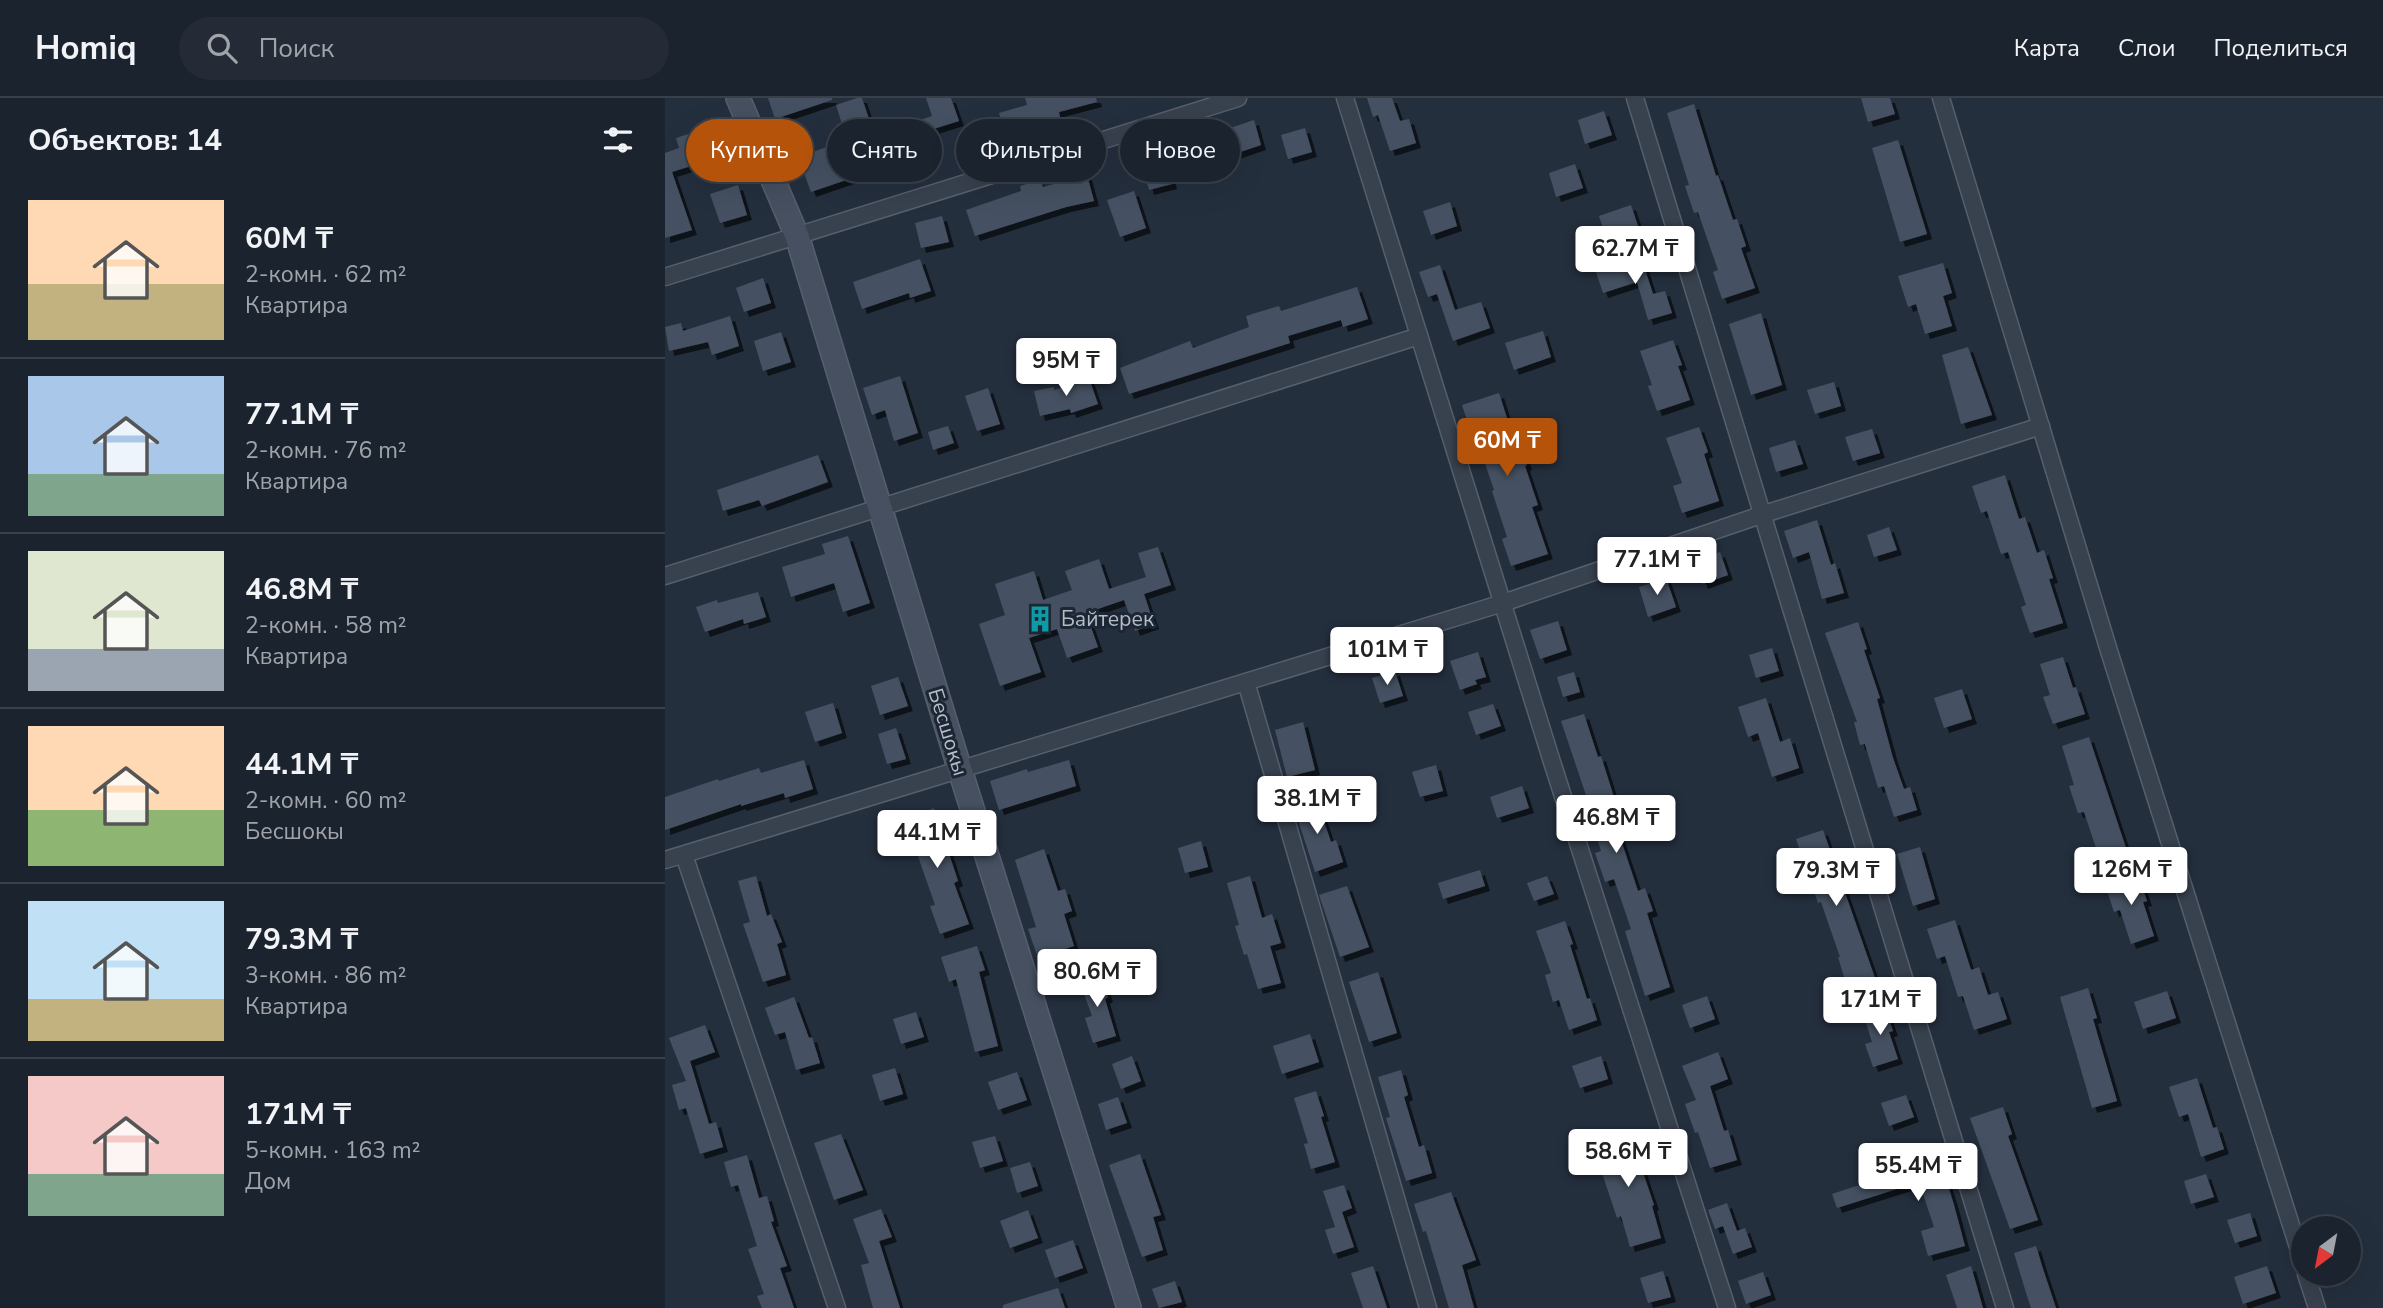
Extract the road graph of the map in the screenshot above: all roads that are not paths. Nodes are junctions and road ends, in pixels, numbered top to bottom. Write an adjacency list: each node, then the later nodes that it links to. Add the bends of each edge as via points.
1 (738, 98): 6 (street, Бесшокы)
2 (1237, 98): 6 (street)
3 (1345, 98): 8 (street)
4 (1635, 98): 11 (street)
5 (1941, 98): 9 (street)
6 (797, 236): 7 (street); 10 (street, Бесшокы)
7 (665, 277)
8 (1419, 336): 10 (street); 13 (street)
9 (2041, 426): 11 (street); 18 (street)
10 (880, 508): 12 (street); 15 (street, Бесшокы)
11 (1761, 515): 13 (street); 24 (street)
12 (665, 576)
13 (1503, 603): 14 (street); 23 (street)
14 (1245, 682): 15 (street); 22 (street)
15 (960, 770): 16 (street); 21 (street, Бесшокы)
16 (684, 855): 17 (street); 20 (street)
17 (665, 860)
18 (2291, 1225)
19 (2310, 1286): 25 (street)
20 (837, 1308)
21 (1129, 1308)
22 (1428, 1308)
23 (1727, 1308)
24 (2005, 1308)
25 (2317, 1308)

